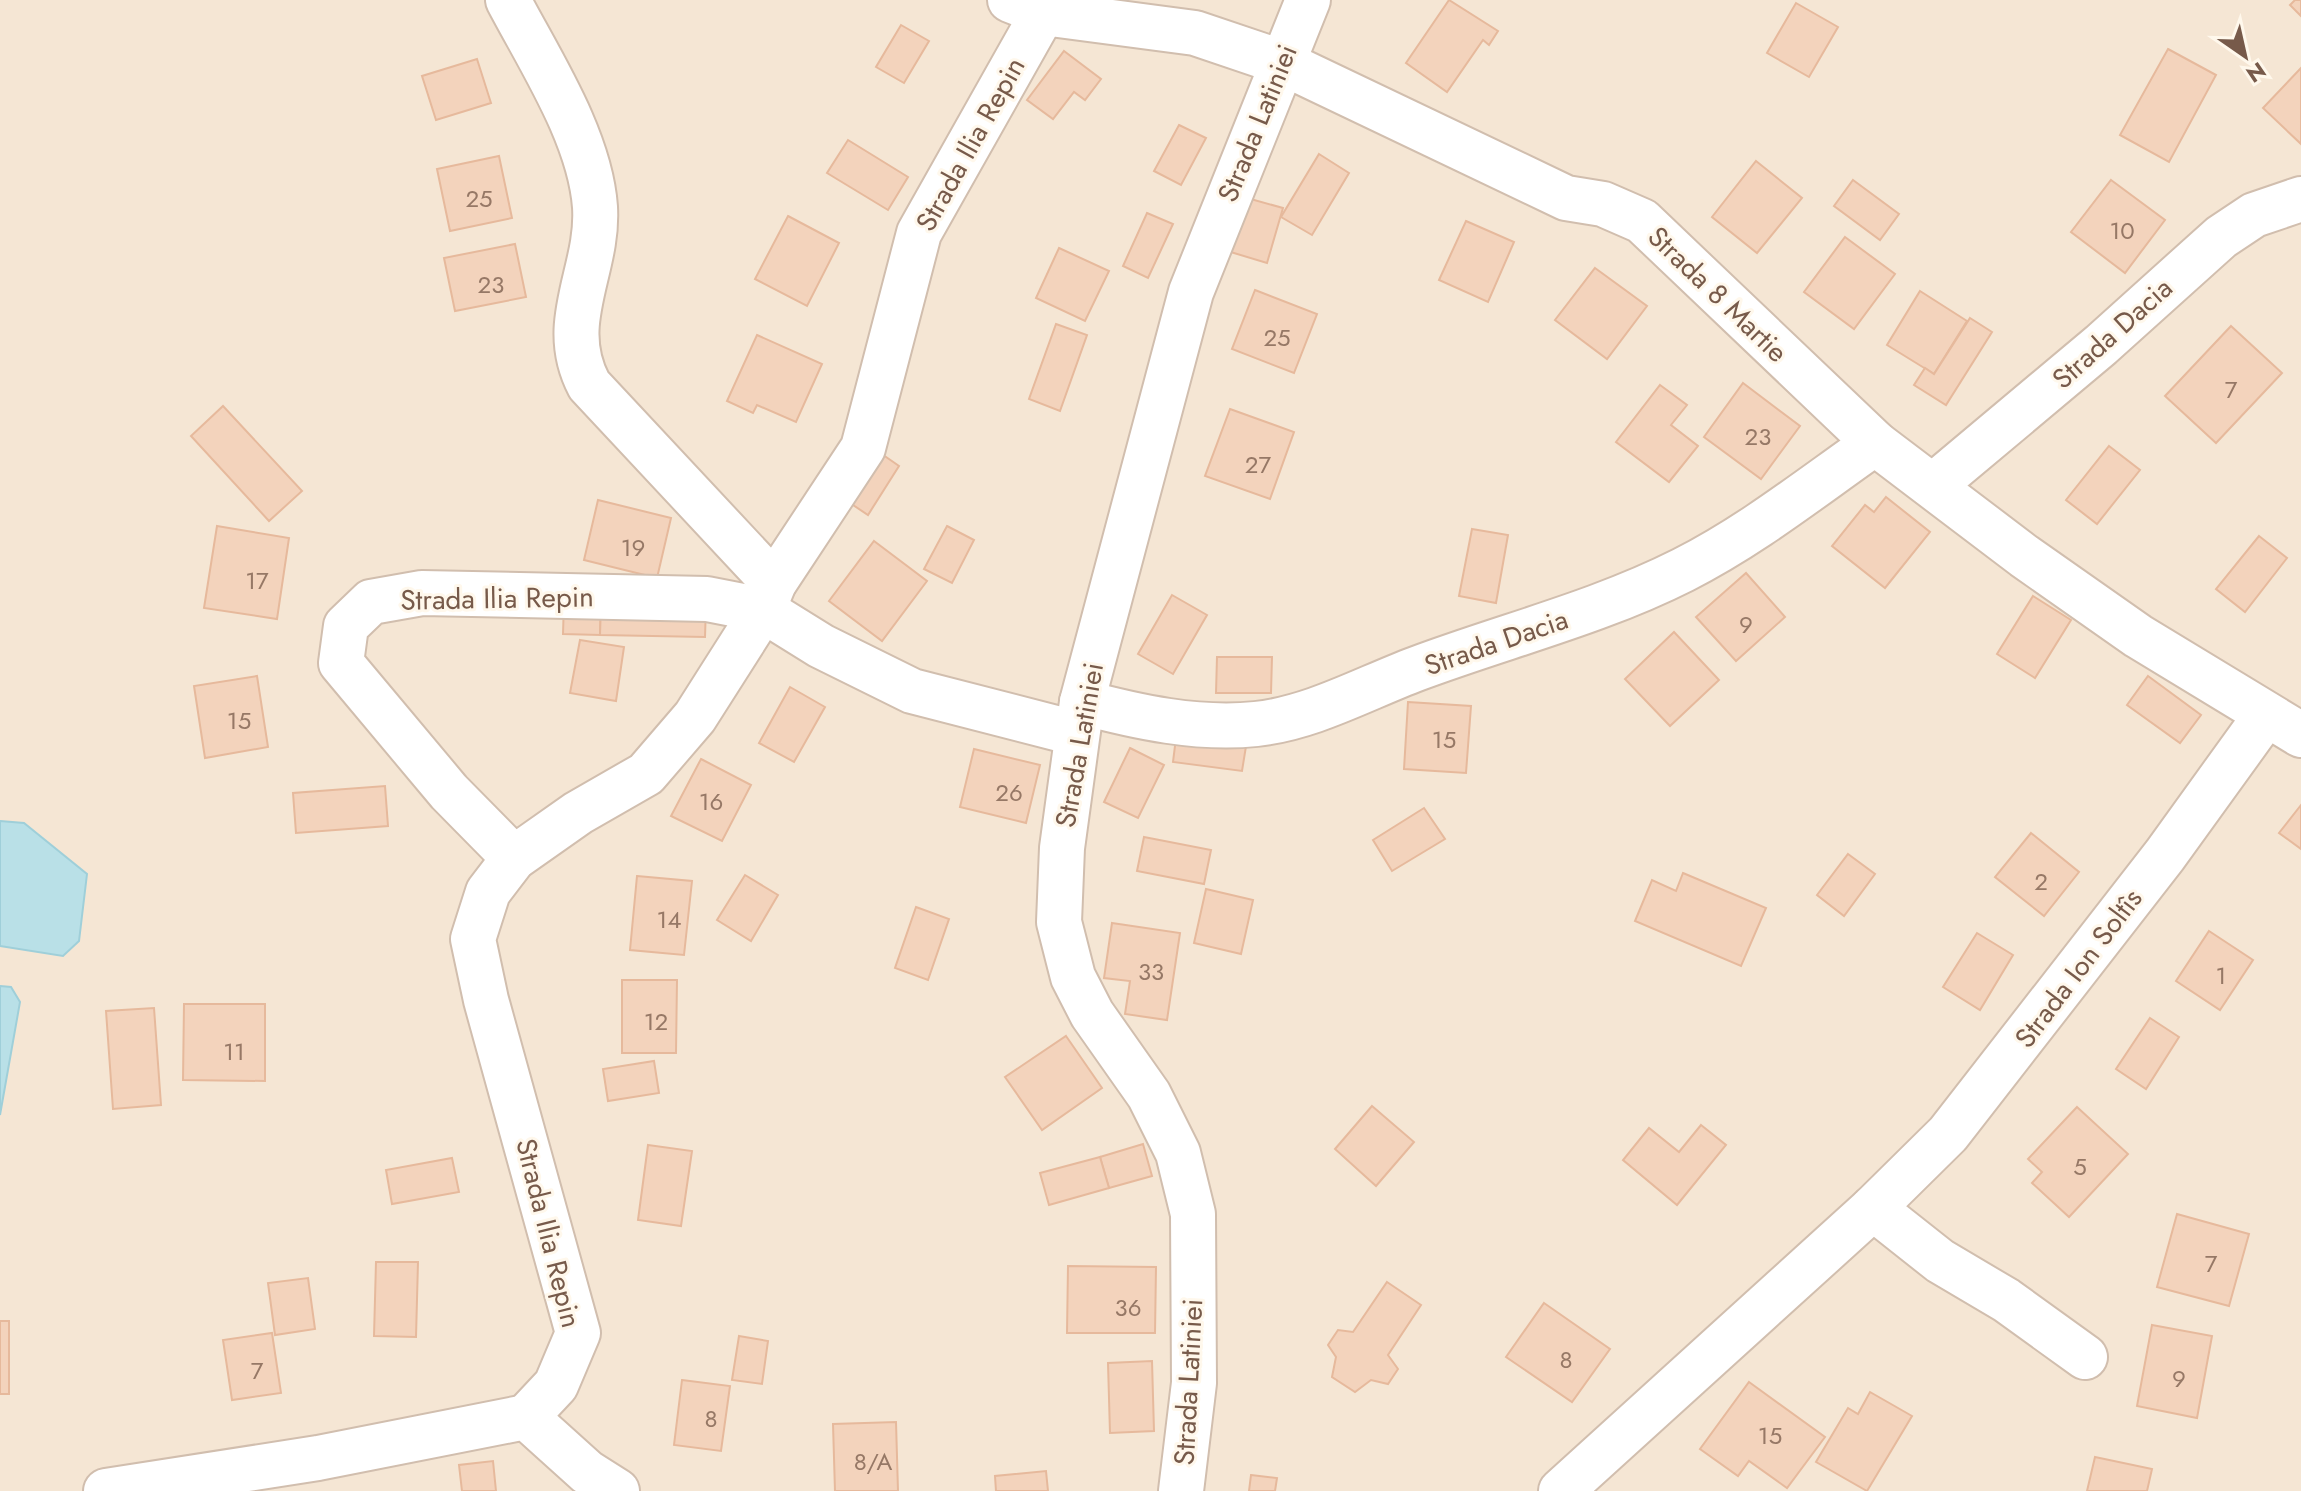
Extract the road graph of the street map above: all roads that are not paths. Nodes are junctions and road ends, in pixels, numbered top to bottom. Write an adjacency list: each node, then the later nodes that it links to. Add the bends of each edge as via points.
1 (508, 0): 8 (street, Strada Ilia Repin, via 560,97 588,169 595,209 575,324 577,361 589,385)
2 (1308, 0): 4 (street, Strada Latiniei)
3 (1026, 7): 4 (street, Strada 8 Martie, via 1195,33); 8 (street, Strada Ilia Repin, via 919,233 863,448)
4 (1281, 62): 6 (street, Strada 8 Martie, via 1566,198 1603,204 1642,221); 9 (street, Strada Latiniei, via 1191,292)
5 (2301, 199): 7 (street, Strada Dacia, via 2254,215 2221,237)
6 (1875, 443): 7 (street, Strada 8 Martie); 9 (street, Strada Dacia, via 1744,537 1680,572 1294,719 1253,725)
7 (1934, 485): 10 (street, Strada 8 Martie, via 2100,609)
8 (769, 596): 9 (street, Strada Ilia Repin, via 821,646 912,691); 11 (street, Strada Ilia Repin, via 695,717 646,774); 11 (street, Strada Ilia Repin, via 422,593 371,602 346,626 341,663 449,792)
9 (1079, 717): 17 (street, Strada Latiniei, via 1062,848 1059,922 1073,977 1092,1014 1149,1095 1178,1153 1193,1214 1194,1383)
10 (2283, 725): 12 (street, Strada Ion Soltîs, via 2165,855 1948,1134)
11 (514, 858): 14 (street, Strada Ilia Repin, via 488,892 473,939 578,1333 556,1385)
12 (1873, 1208): 13 (street, via 1940,1261); 18 (street, Strada Ion Soltîs)
13 (2085, 1357)
14 (526, 1417): 15 (street, via 318,1458); 16 (street, via 587,1472)
15 (106, 1491)
16 (617, 1491)
17 (1181, 1491)
18 (1561, 1491)

